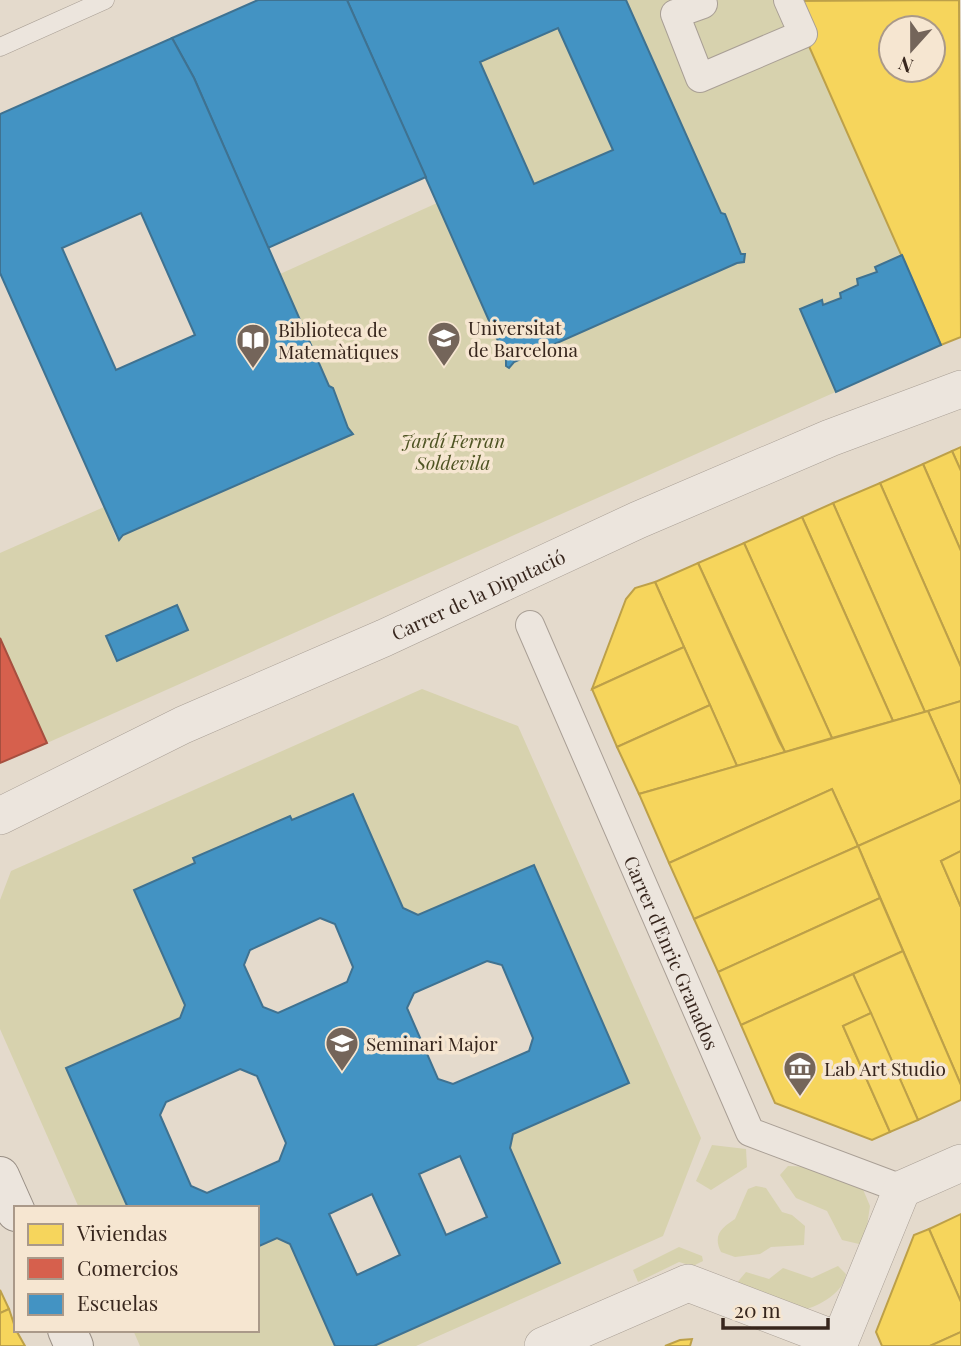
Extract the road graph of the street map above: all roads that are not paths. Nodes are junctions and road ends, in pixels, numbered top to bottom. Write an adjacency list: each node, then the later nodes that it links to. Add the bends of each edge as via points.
1 (106, 0): 4 (lane)
2 (702, 0): 3 (street, via 703,4 675,14 700,78 803,34)
3 (788, 0)
4 (0, 47)
5 (961, 389): 7 (street, Carrer de la Diputació, via 830,438 638,520 183,725)
6 (530, 625): 10 (street, Carrer d'Enric Granados, via 750,1132)
7 (0, 816)
8 (961, 1163): 10 (street)
9 (0, 1176): 11 (main road)
10 (902, 1189): 12 (street)
11 (14, 1208)
12 (841, 1344): 13 (street, via 688,1283)
13 (543, 1346)

